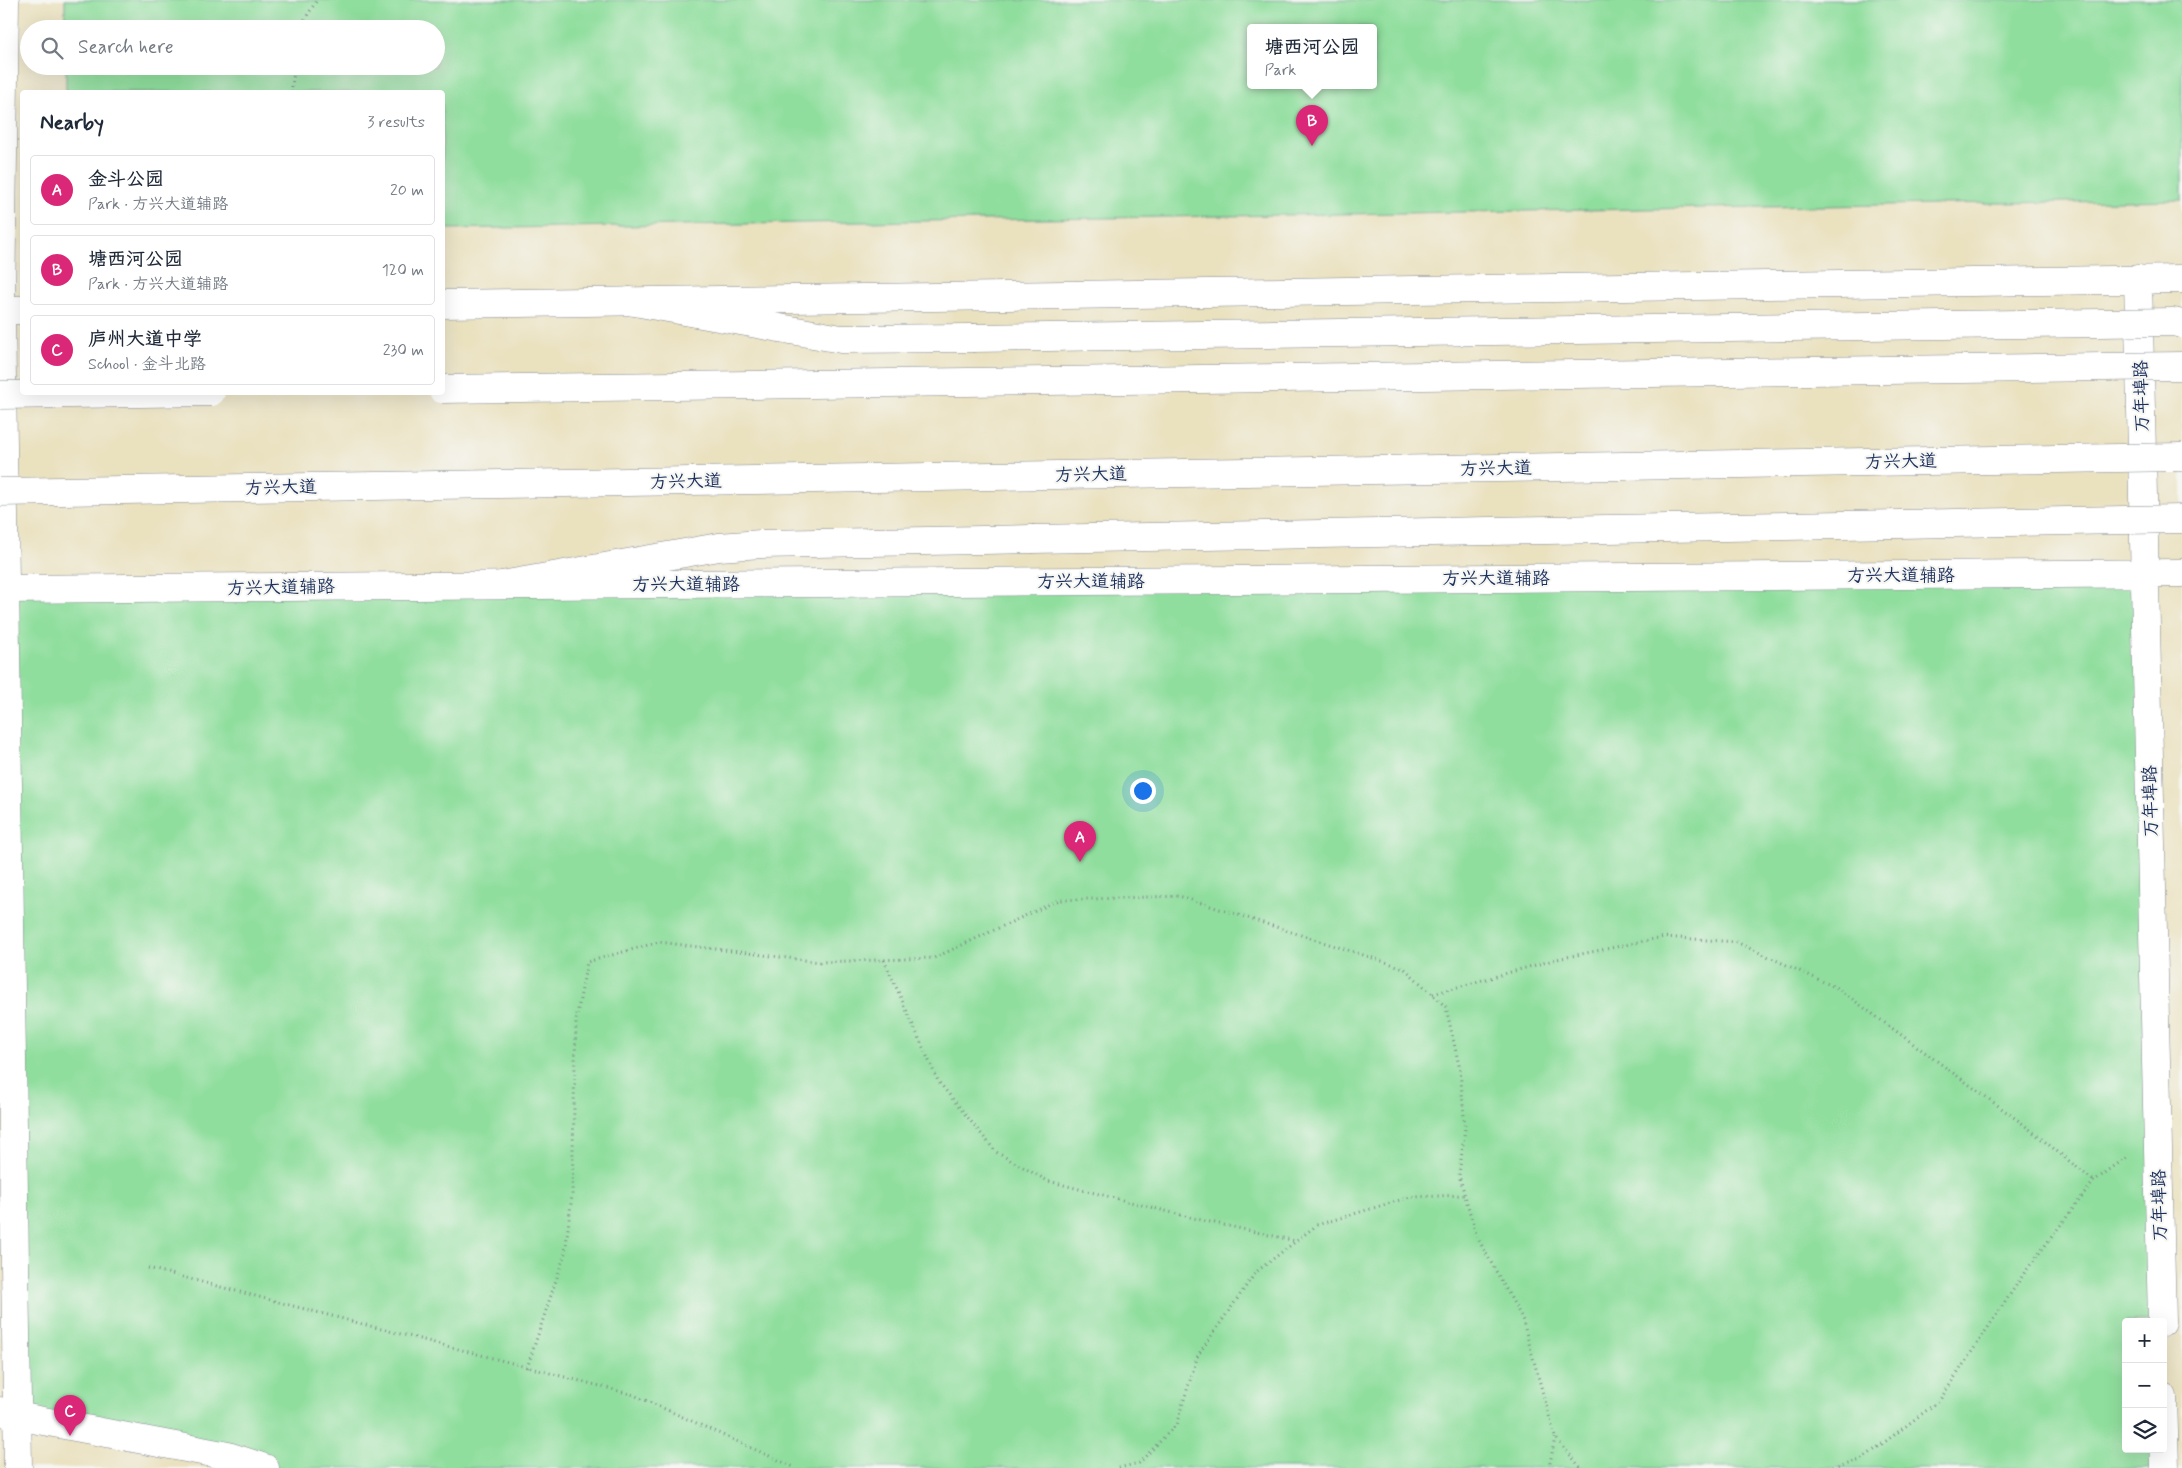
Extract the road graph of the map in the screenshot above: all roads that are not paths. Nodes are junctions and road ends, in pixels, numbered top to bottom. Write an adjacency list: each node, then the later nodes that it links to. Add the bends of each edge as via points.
1 (4, 0): 6 (main road)
2 (2138, 279): 3 (main road); 4 (main road); 15 (main road, 万年埠路)
3 (2182, 279)
4 (629, 301): 5 (main road); 7 (main road, bridge, via 841,339)
5 (445, 304)
6 (8, 310): 18 (main road)
7 (2182, 324)
8 (2182, 366): 9 (main road, bridge)
9 (445, 389)
10 (0, 395): 11 (main road, bridge)
11 (20, 395)
12 (2182, 457): 13 (main road, 方兴大道, bridge)
13 (0, 492)
14 (2182, 519): 17 (main road, bridge, via 761,544 719,547)
15 (2145, 573): 16 (main road, 方兴大道辅路); 17 (main road, 方兴大道辅路); 19 (main road, 万年埠路)
16 (2182, 573)
17 (502, 585): 18 (main road, 方兴大道辅路)
18 (2, 589): 21 (main road)
19 (2162, 1318)
20 (2163, 1408): 24 (main road)
21 (8, 1414): 22 (main road); 23 (main road, via 228,1456)
22 (18, 1468)
23 (265, 1468)
24 (2165, 1468)

